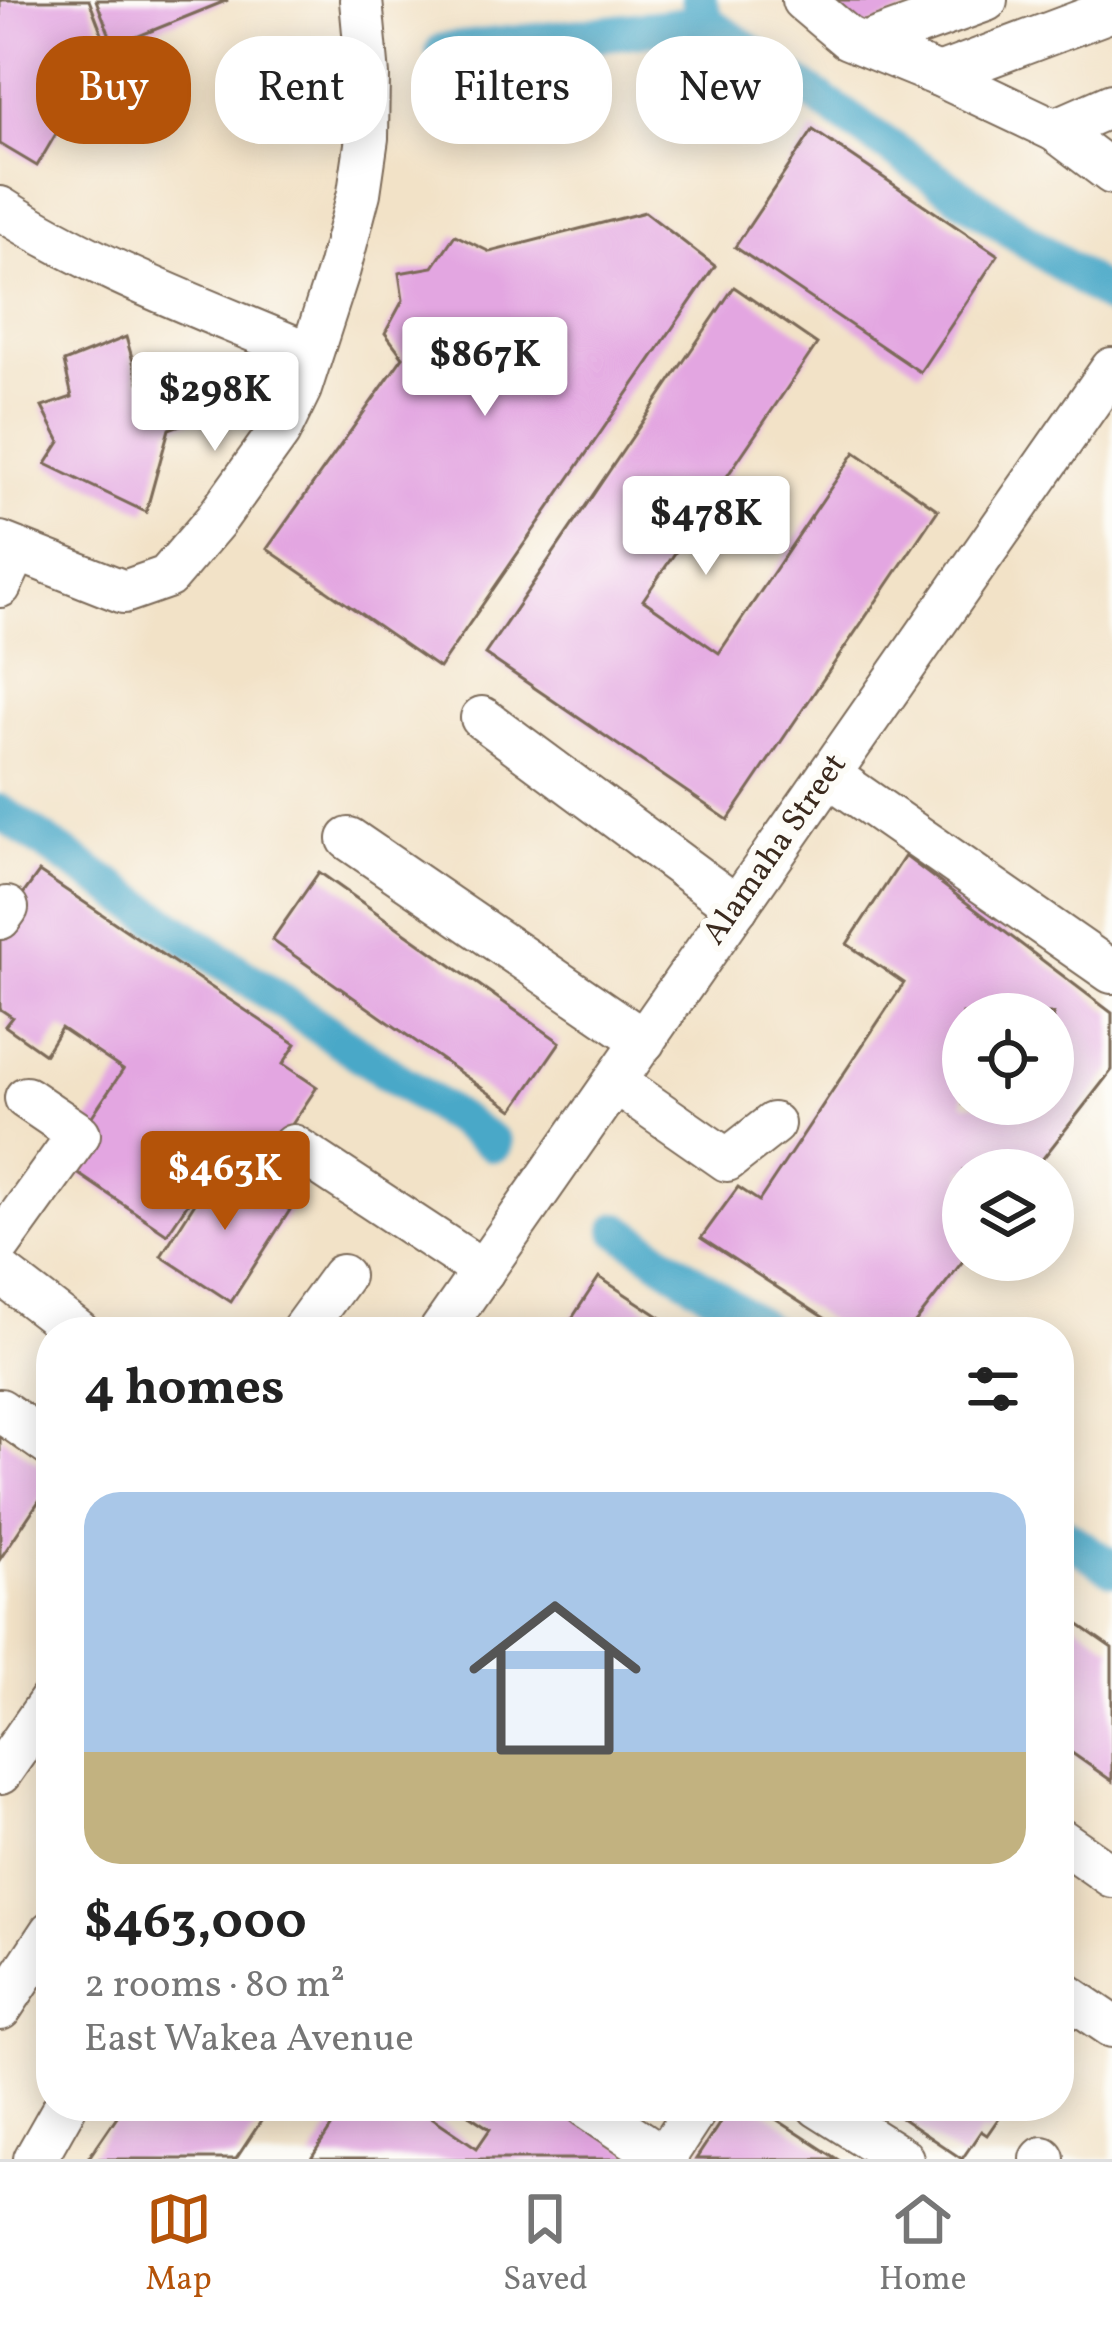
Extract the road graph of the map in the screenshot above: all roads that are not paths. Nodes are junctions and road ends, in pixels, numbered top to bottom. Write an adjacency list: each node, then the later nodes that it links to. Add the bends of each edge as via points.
1 (361, 0): 11 (street, via 368,138)
2 (803, 0): 5 (street)
3 (986, 0): 5 (street)
4 (1112, 10): 6 (street)
5 (864, 44): 6 (street)
6 (939, 75): 8 (street)
7 (1112, 106): 8 (street)
8 (1055, 130): 9 (street)
9 (1112, 173)
10 (0, 208): 11 (street, via 90,260)
11 (310, 354): 13 (street, via 279,432 167,578 124,592)
12 (1112, 368): 15 (street, Alamaha Street)
13 (6, 560)
14 (482, 718): 17 (street)
15 (829, 775): 17 (street, Alamaha Street); 18 (street)
16 (349, 839): 19 (street)
17 (737, 907): 19 (street, Alamaha Street)
18 (1112, 972)
19 (644, 1041): 20 (street, Alamaha Street)
20 (614, 1082): 22 (street, via 727,1160); 25 (street, Alamaha Street)
21 (26, 1098): 24 (street, via 79,1134)
22 (773, 1124)
23 (293, 1146): 25 (street)
24 (0, 1244)
25 (483, 1271): 30 (street, Alamaha Street)
26 (0, 1272): 28 (street)
27 (342, 1276): 29 (street)
28 (58, 1317)
29 (312, 1317)
30 (451, 1317)
31 (0, 1410): 32 (street)
32 (36, 1435)
33 (36, 1721): 34 (street)
34 (0, 1773)
35 (1074, 1851): 36 (street)
36 (1112, 1876)
37 (1074, 2000): 38 (street)
38 (1112, 2026)
39 (57, 2121): 43 (street)
40 (609, 2121): 41 (street, via 664,2158)
41 (688, 2121)
42 (849, 2121): 44 (street)
43 (35, 2159)
44 (902, 2159)

